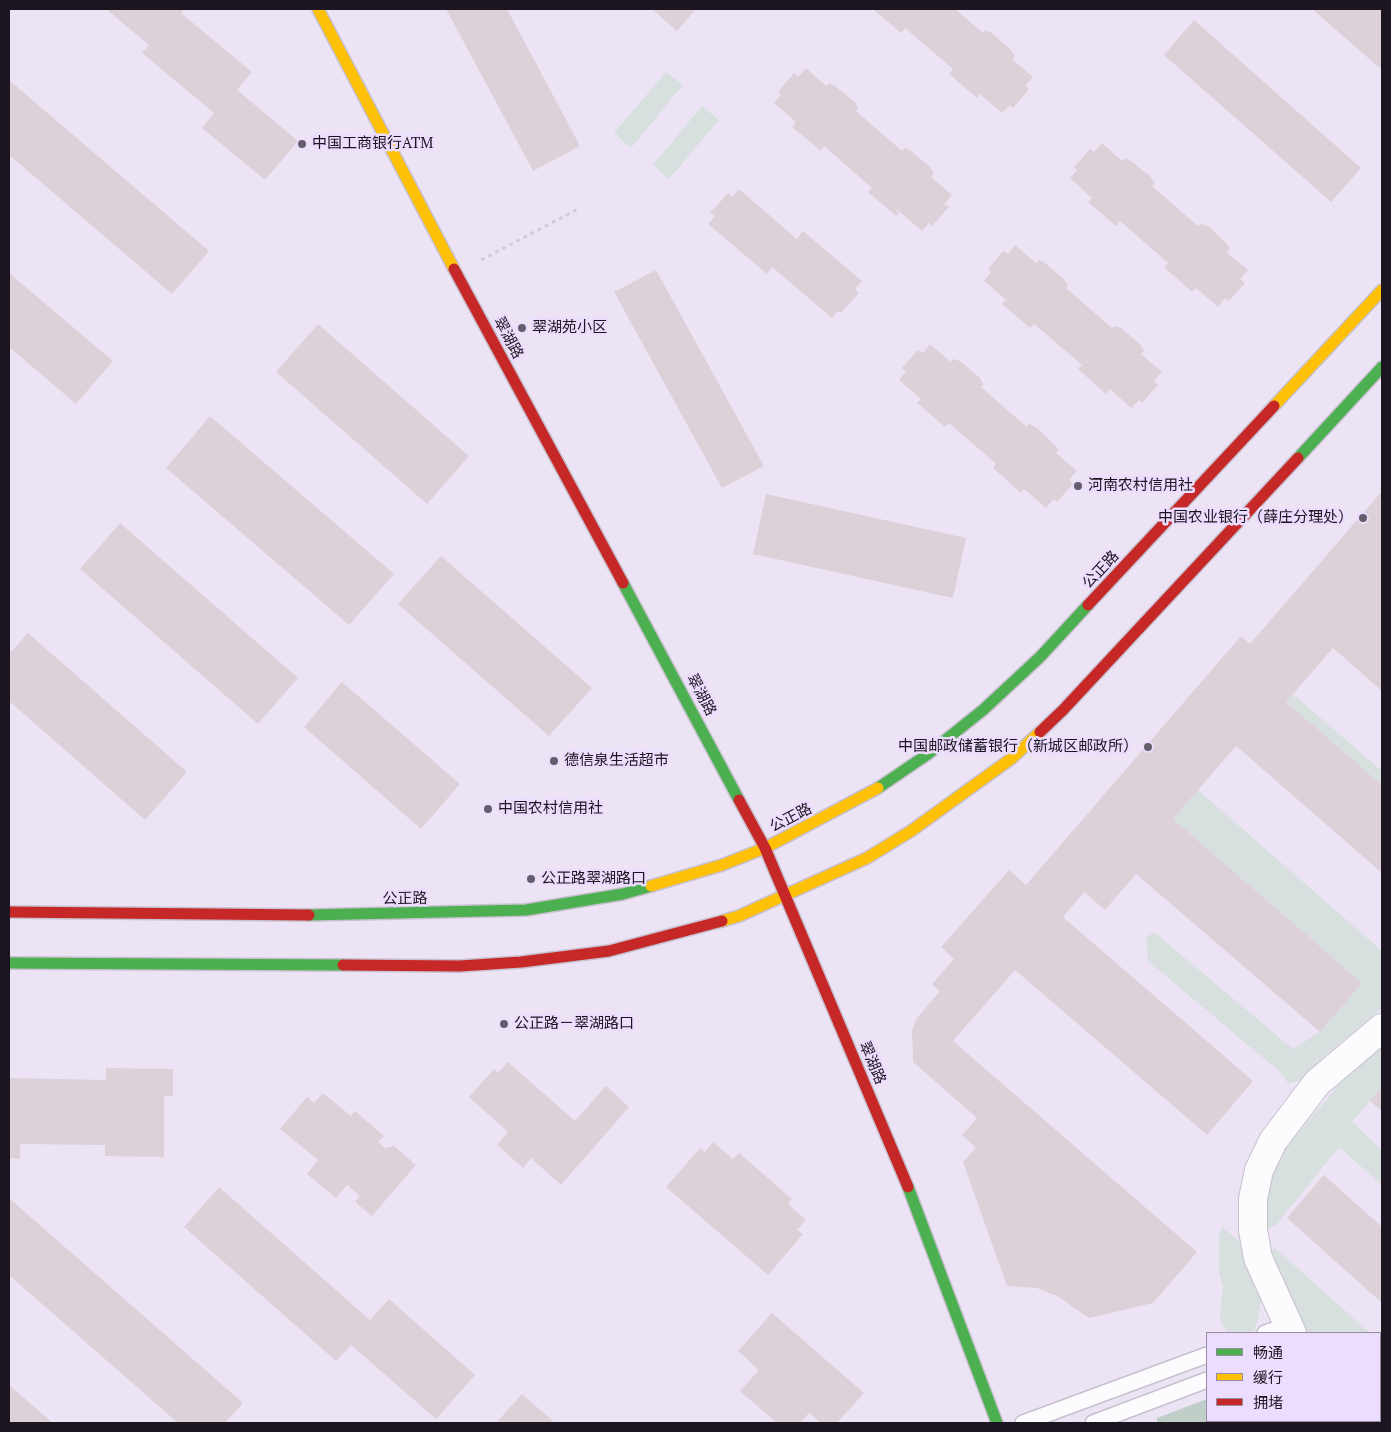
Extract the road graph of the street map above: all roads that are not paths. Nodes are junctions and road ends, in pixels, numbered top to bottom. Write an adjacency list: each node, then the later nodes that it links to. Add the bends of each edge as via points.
1 (318, 9): 4 (main road, 翠湖路)
2 (1382, 290): 4 (main road, 公正路, via 1040,657 983,710 928,754 879,787)
3 (1382, 367): 5 (main road, via 1063,710 1012,758 911,831 867,858)
4 (765, 848): 5 (main road, 翠湖路); 6 (main road, 公正路, via 722,866 624,894 526,910 352,915)
5 (786, 896): 7 (main road, via 740,916 663,938 609,951 521,962 460,966); 12 (main road, 翠湖路, via 905,1178)
6 (9, 912)
7 (9, 963)
8 (1382, 1028): 9 (street, via 1317,1083 1273,1141 1259,1170 1253,1199 1255,1239 1258,1258)
9 (1282, 1330)
10 (1206, 1355): 13 (lane)
11 (1206, 1380): 14 (lane)
12 (997, 1423)
13 (1023, 1423)
14 (1093, 1423)

